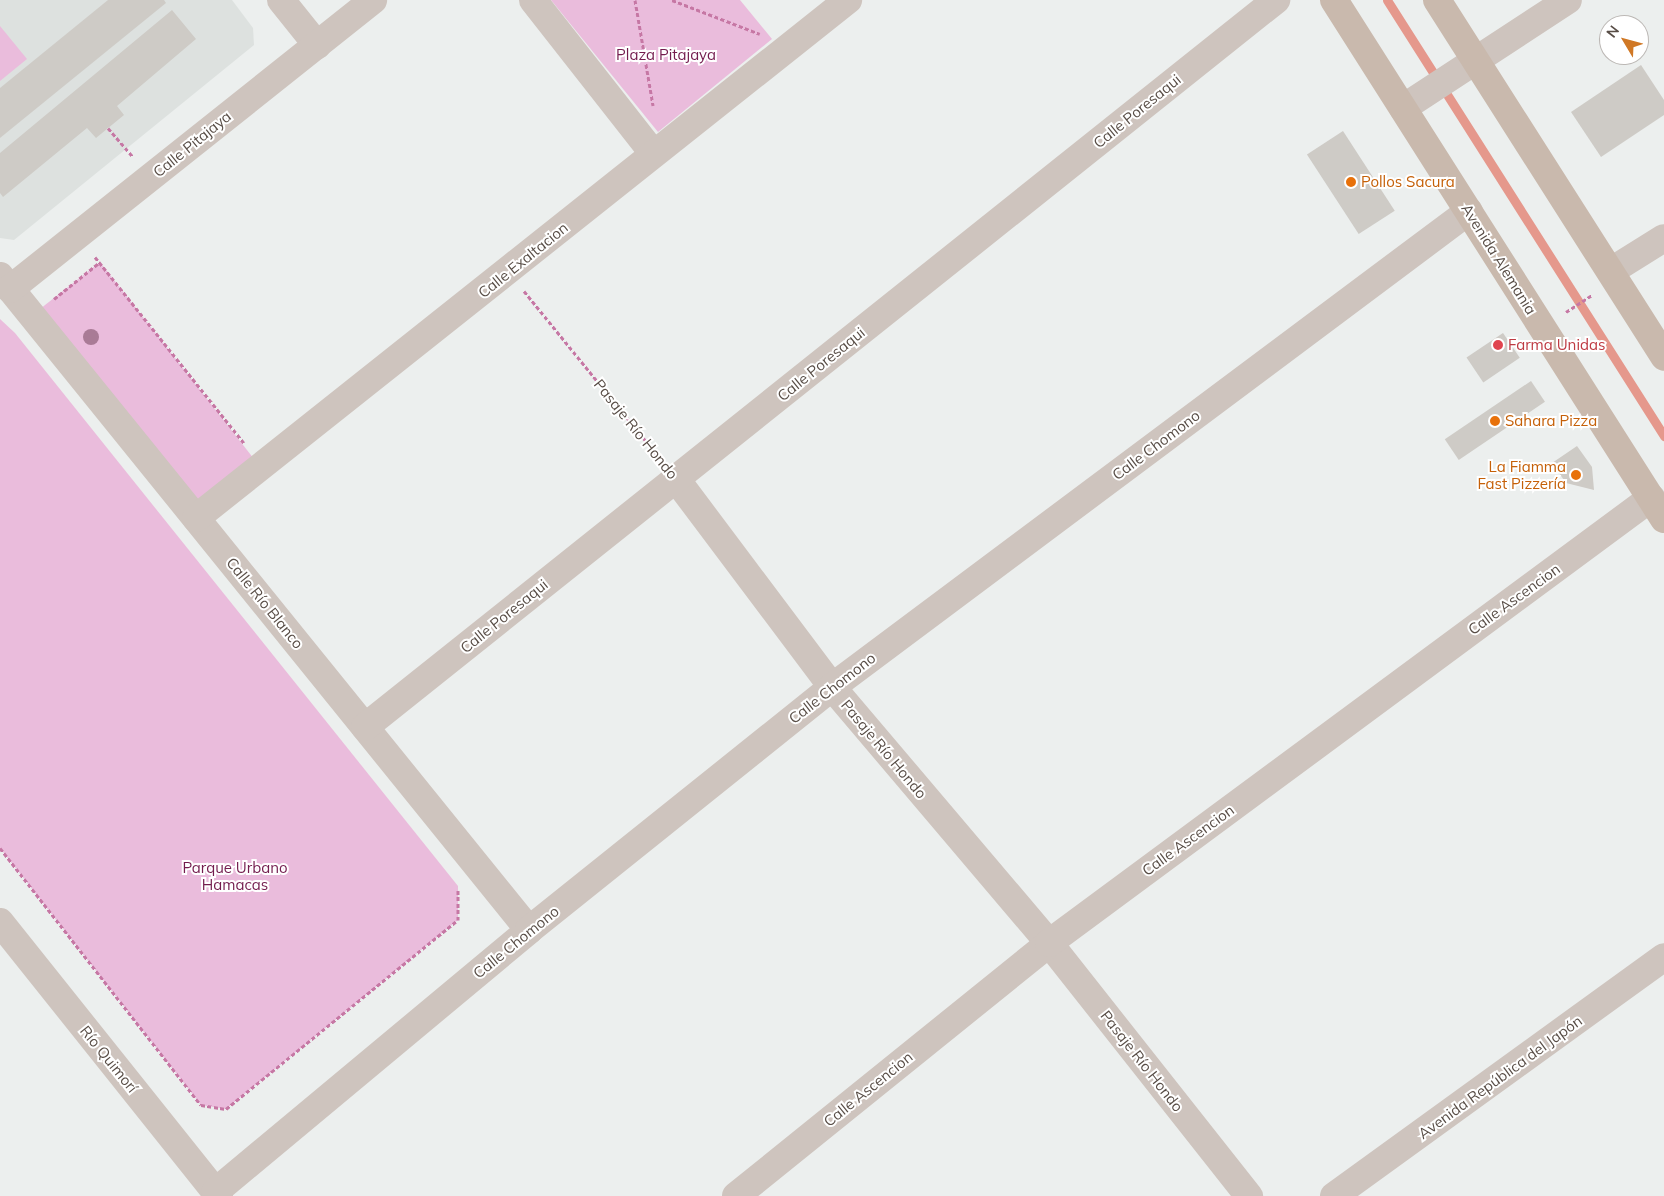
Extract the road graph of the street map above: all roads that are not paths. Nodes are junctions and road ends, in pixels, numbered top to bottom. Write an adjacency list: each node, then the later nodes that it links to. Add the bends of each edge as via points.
1 (281, 0): 9 (street)
2 (373, 0): 9 (street, Calle Pitajaya)
3 (533, 0): 12 (street)
4 (848, 0): 12 (street, Calle Exaltacion)
5 (1276, 0): 18 (street, Calle Poresaqui)
6 (1334, 0): 11 (main road, Avenida Alemania)
7 (1437, 0): 10 (main road)
8 (1568, 0): 10 (street)
9 (317, 45): 15 (street, Calle Pitajaya, via 78,235)
10 (1476, 60): 11 (street); 16 (main road)
11 (1413, 102): 13 (main road, Avenida Alemania)
12 (653, 152): 20 (street, Calle Exaltacion, via 509,272)
13 (1469, 211): 19 (main road, Avenida Alemania); 21 (street, Calle Chomono)
14 (1664, 238): 16 (street)
15 (5, 282): 20 (street, Calle Río Blanco)
16 (1603, 282): 17 (main road)
17 (1664, 357)
18 (676, 479): 21 (street, Pasaje Río Hondo); 22 (street, Calle Poresaqui)
19 (1657, 508): 25 (street, Calle Ascencion)
20 (196, 518): 22 (street, Calle Río Blanco)
21 (832, 687): 23 (street, Calle Chomono); 25 (street, Pasaje Río Hondo)
22 (365, 727): 23 (street, Calle Río Blanco)
23 (529, 930): 27 (street, Calle Chomono)
24 (5, 937): 27 (street, Río Quimorí)
25 (1049, 943): 28 (street, Calle Ascencion); 29 (street, Pasaje Río Hondo)
26 (1664, 957): 30 (street, Avenida República del Japón)
27 (217, 1194)
28 (736, 1196)
29 (1248, 1196)
30 (1334, 1196)

